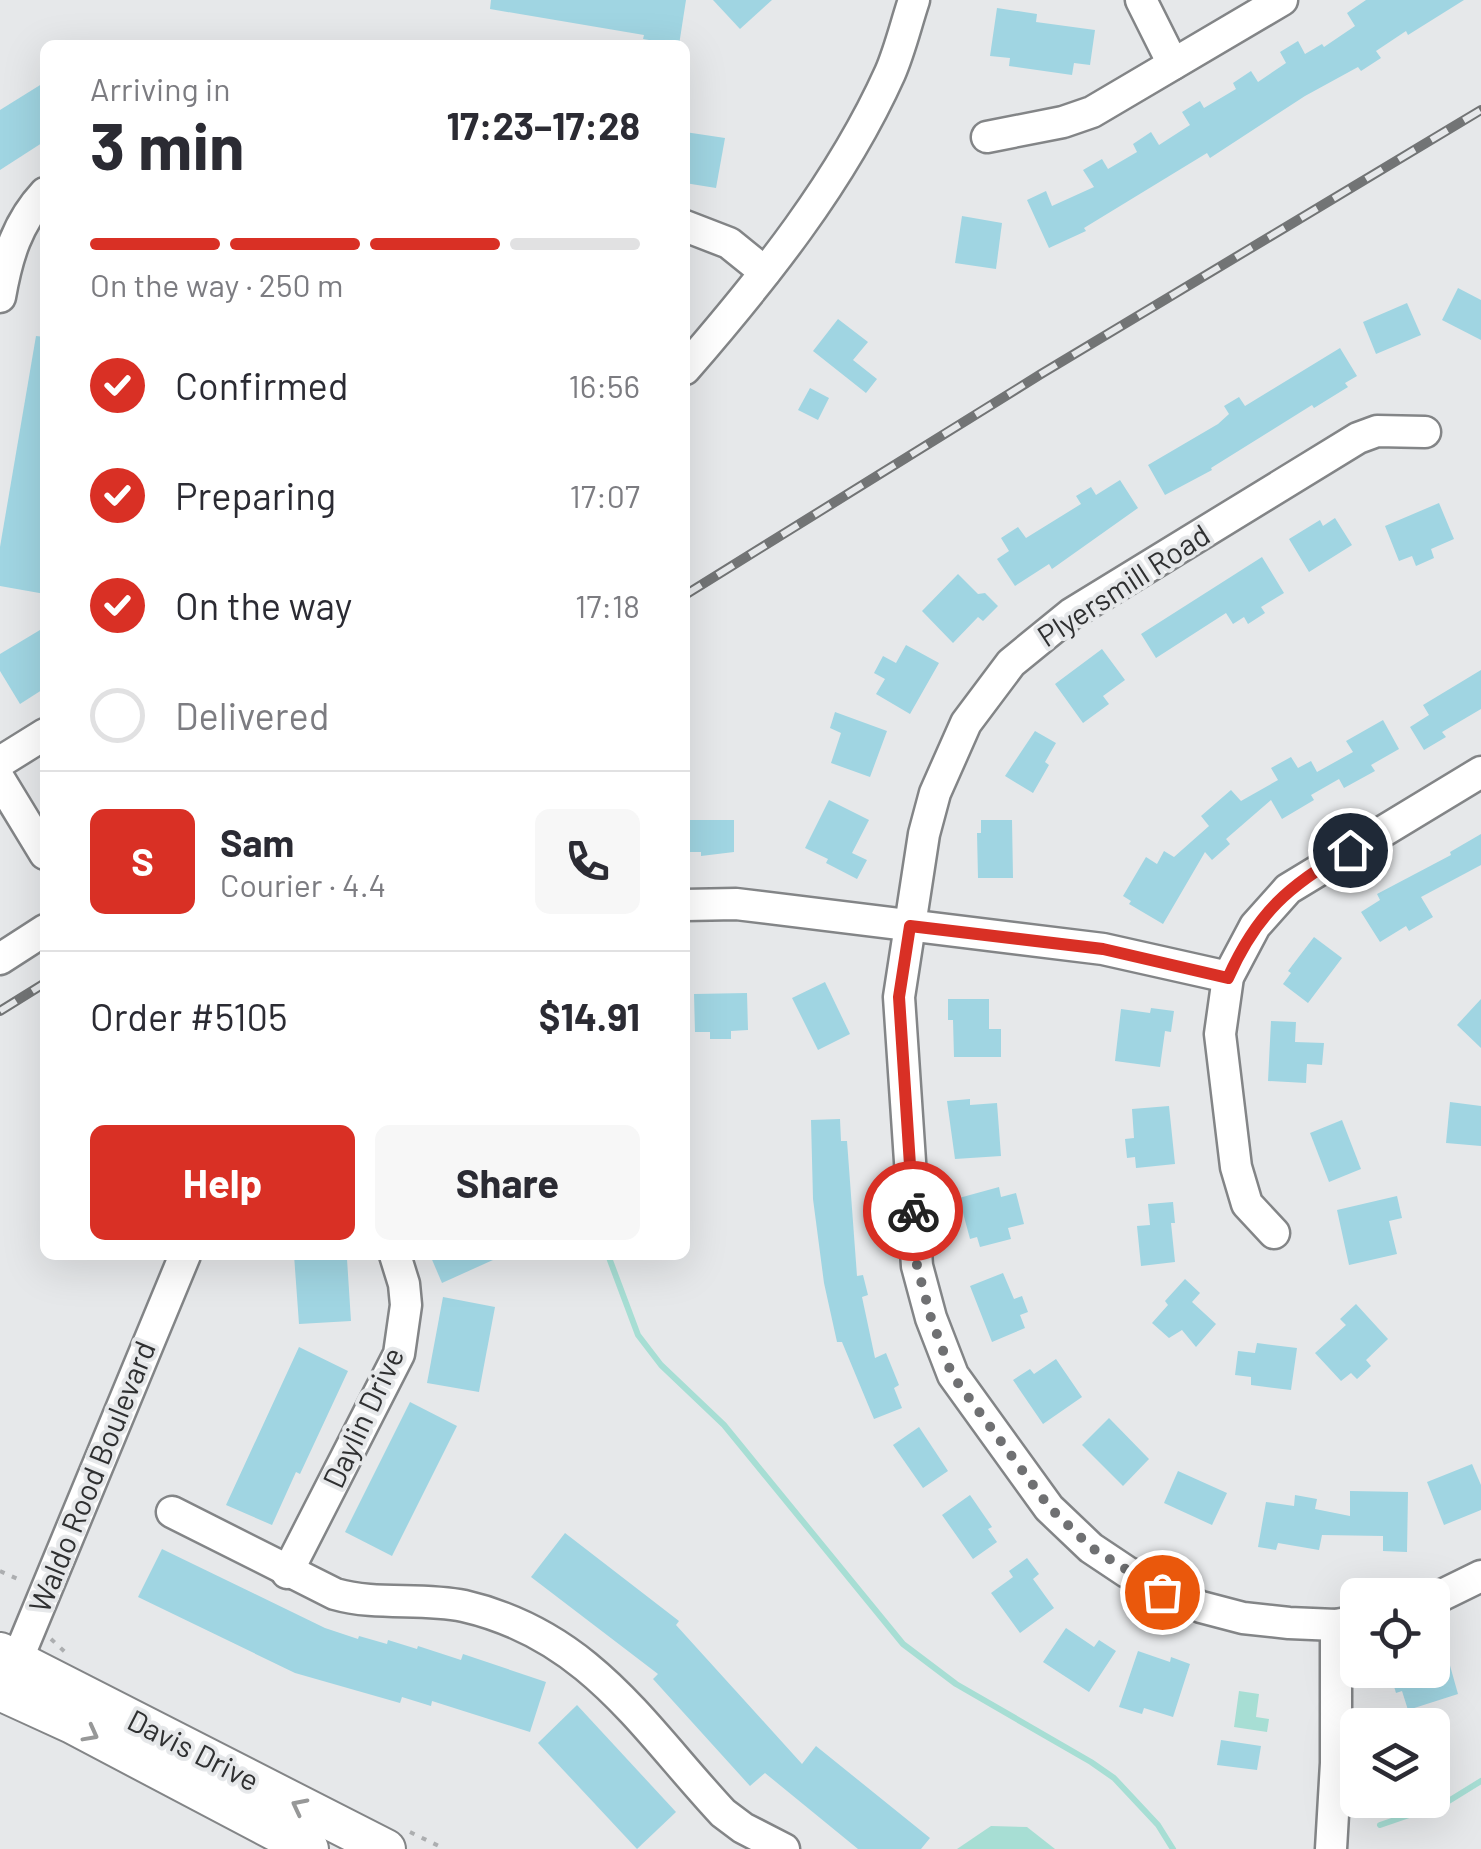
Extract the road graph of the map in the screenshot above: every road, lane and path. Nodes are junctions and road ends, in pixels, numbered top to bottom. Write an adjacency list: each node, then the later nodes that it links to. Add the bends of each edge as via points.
1 (914, 0): 8 (street, via 891,71 858,136)
2 (1141, 0): 4 (street)
3 (1282, 0): 4 (street)
4 (1173, 64): 5 (street, via 1092,112)
5 (988, 136)
6 (40, 199): 9 (street, via 12,243)
7 (690, 228): 8 (street, via 729,242)
8 (765, 272): 10 (street)
9 (0, 297)
10 (690, 363)
11 (1425, 432): 18 (street, Plyersmill Road, via 1377,431 1358,438 1071,614 1011,663 966,723 935,792)
12 (40, 737): 13 (street)
13 (0, 762)
14 (1481, 772): 21 (street, via 1288,889 1255,926)
15 (0, 780): 16 (street)
16 (40, 846)
17 (690, 905): 18 (street, via 736,904)
18 (910, 926): 21 (street, via 1103,949); 31 (street, Plyersmill Road, via 899,997 917,1266 952,1375 1050,1508 1127,1572 1162,1592 1243,1618)
19 (40, 933): 20 (street)
20 (0, 959)
21 (1228, 978): 22 (street, via 1220,1034 1236,1167 1247,1204)
22 (1274, 1233)
23 (183, 1260): 32 (street, Waldo Rood Boulevard)
24 (396, 1260): 27 (street, Daylin Drive, via 406,1306 399,1354)
25 (172, 1512): 27 (street)
26 (0, 1571): 29 (path)
27 (287, 1573): 36 (street, via 349,1598 463,1606 530,1629 617,1692 723,1813)
28 (1481, 1576): 30 (street)
29 (20, 1580)
30 (1450, 1591)
31 (1340, 1623)
32 (4, 1679): 34 (main road, Davis Drive, one-way to 34, via 72,1724); 35 (main road, Davis Drive, one-way to 32)
33 (1342, 1688): 37 (street)
34 (310, 1849)
35 (386, 1849)
36 (784, 1849)
37 (1330, 1849)

